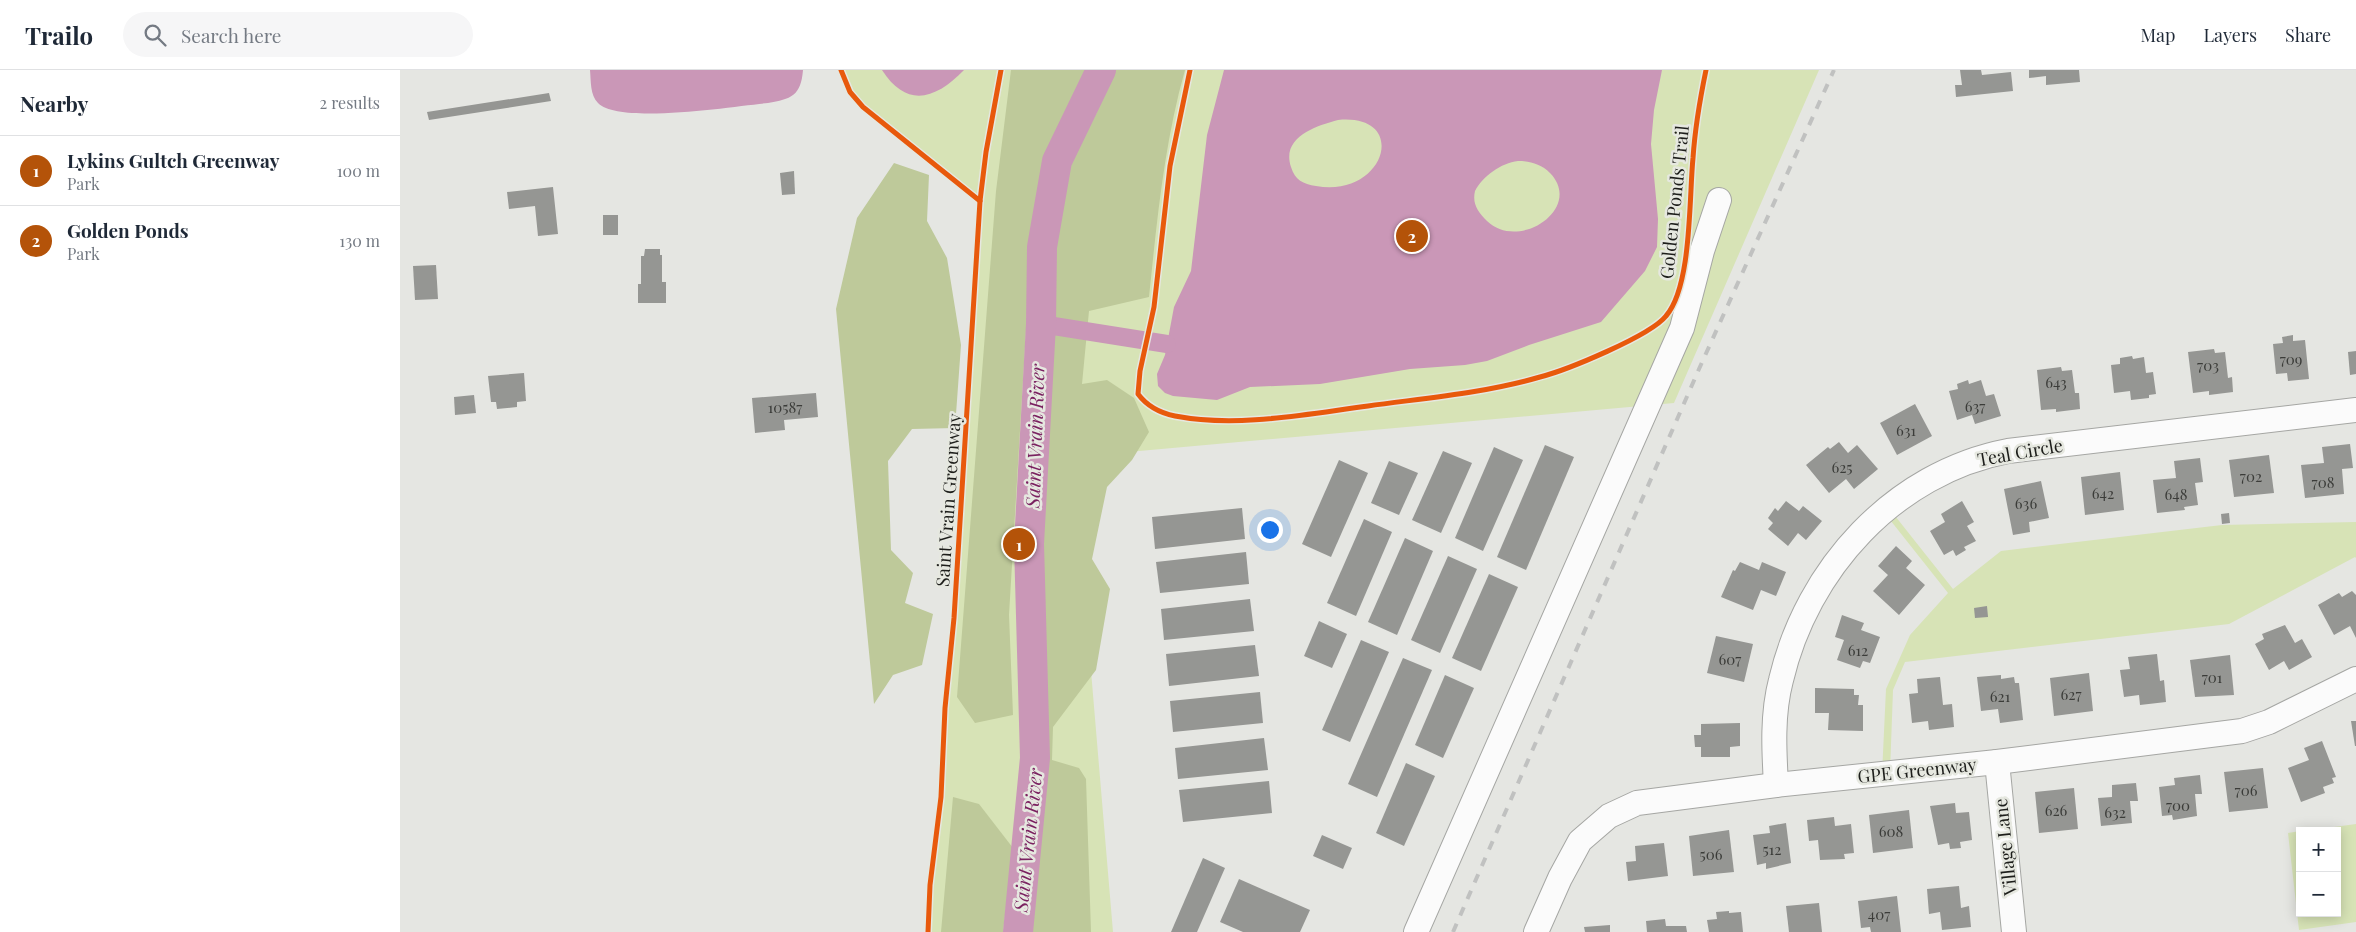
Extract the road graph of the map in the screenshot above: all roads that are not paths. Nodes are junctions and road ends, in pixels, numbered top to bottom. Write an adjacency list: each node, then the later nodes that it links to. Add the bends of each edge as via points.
1 (1719, 200): 6 (street, via 1682,328)
2 (2356, 410): 5 (street, Teal Circle, via 2008,451 1968,462 1919,485 1862,530 1824,577 1810,601 1793,638 1780,681 1774,728)
3 (2356, 679): 4 (street, GPE Greenway, via 2242,732)
4 (1996, 762): 5 (street, GPE Greenway); 8 (street, Village Lane)
5 (1776, 785): 7 (street, GPE Greenway, via 1642,802 1609,816 1590,831 1573,852)
6 (1416, 932)
7 (1536, 932)
8 (2014, 932)

